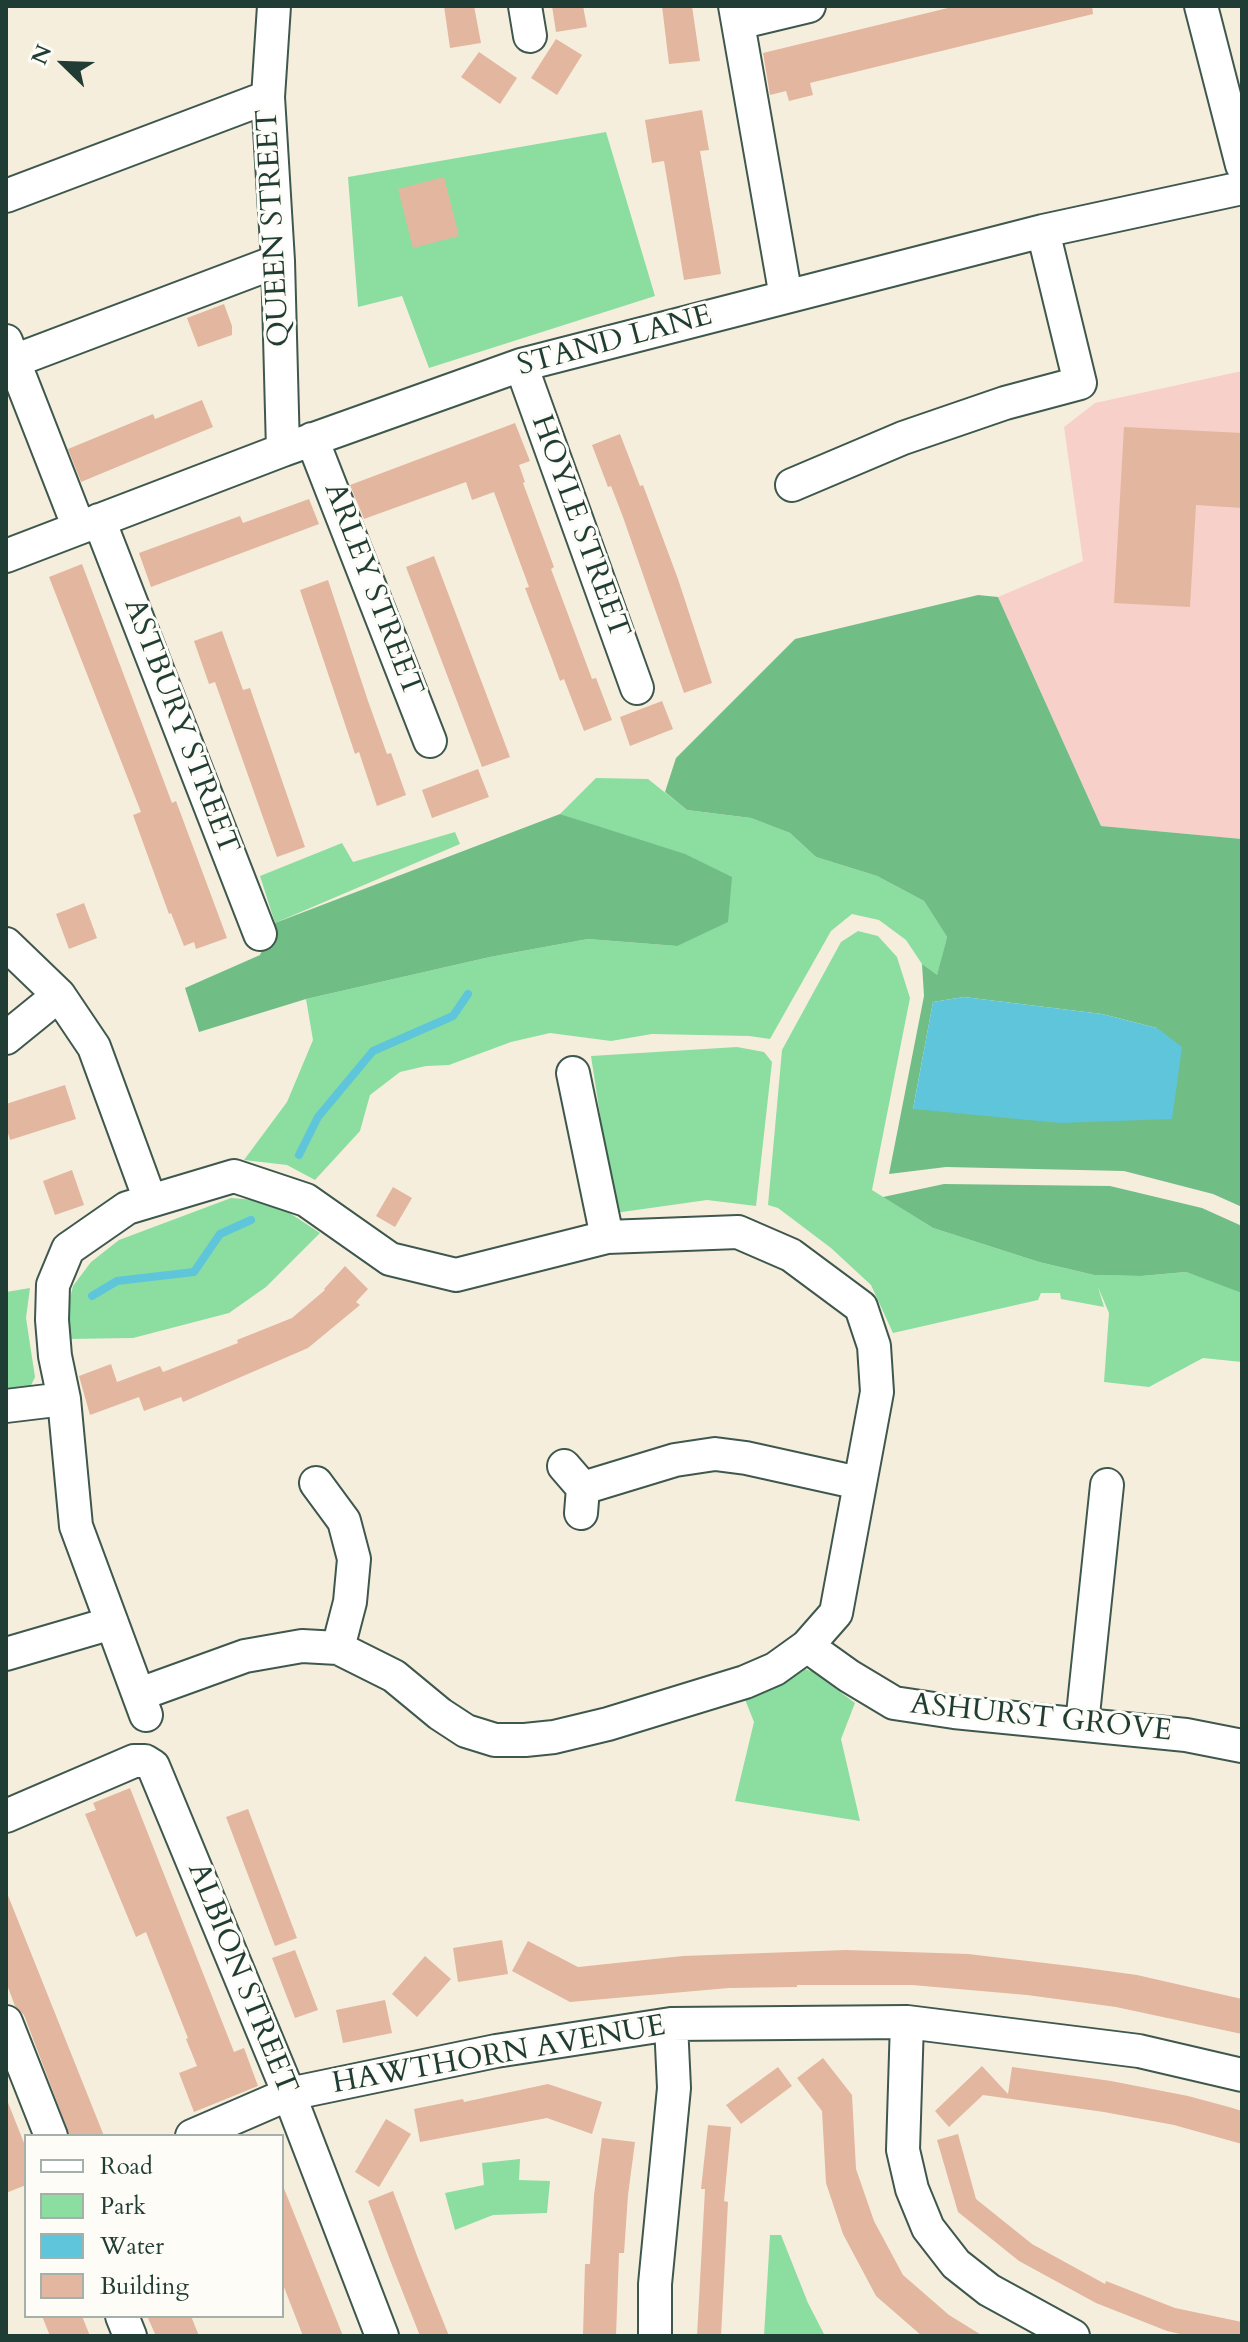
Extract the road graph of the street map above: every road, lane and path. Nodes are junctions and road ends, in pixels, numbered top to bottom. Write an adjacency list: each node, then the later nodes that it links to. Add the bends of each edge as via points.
1 (274, 6): 5 (street, QUEEN STREET)
2 (809, 6): 4 (street)
3 (1201, 6): 6 (street)
4 (737, 14): 11 (street)
5 (268, 97): 8 (street); 10 (street, QUEEN STREET)
6 (1242, 165)
7 (1242, 188): 9 (street, STAND LANE)
8 (6, 196)
9 (1043, 231): 11 (street, STAND LANE); 15 (street, via 1080,383 903,438)
10 (278, 261): 12 (street); 14 (street, QUEEN STREET)
11 (786, 297): 13 (street, STAND LANE)
12 (9, 355): 16 (street, ASTBURY STREET)
13 (521, 365): 14 (street, STAND LANE); 18 (street, HOYLE STREET)
14 (298, 444): 16 (street, STAND LANE); 19 (street, ARLEY STREET)
15 (792, 485)
16 (89, 524): 17 (street, STAND LANE); 20 (street, ASTBURY STREET)
17 (6, 556)
18 (637, 688)
19 (430, 741)
20 (260, 934)
21 (6, 944): 22 (street)
22 (59, 995): 23 (street); 25 (street, via 94,1047)
23 (6, 1038)
24 (573, 1073): 26 (street)
25 (150, 1200): 26 (street, via 234,1176 306,1200 390,1259 456,1275); 27 (street, via 127,1208 68,1249 53,1285 55,1356)
26 (607, 1237): 29 (street, via 738,1232 791,1255 861,1307 874,1346 877,1392)
27 (64, 1399): 28 (street); 33 (street, via 76,1526)
28 (6, 1406)
29 (859, 1483): 31 (street, via 715,1454); 34 (street, via 836,1613)
30 (1107, 1485): 37 (street)
31 (576, 1489)
32 (332, 1492): 35 (street, via 354,1559)
33 (112, 1623): 35 (street, via 143,1704 260,1653 302,1646); 36 (street)
34 (807, 1646): 35 (street, via 745,1682 608,1724 525,1740 495,1740 466,1731 394,1676); 37 (street, ASHURST GROVE, via 894,1703)
35 (338, 1648)
36 (6, 1654)
37 (1082, 1724): 38 (street, ASHURST GROVE)
38 (1242, 1746)
39 (6, 1816): 44 (street, ALBION STREET, via 134,1761 153,1766)
40 (6, 2022): 45 (street)
41 (907, 2022): 42 (street, HAWTHORN AVENUE); 43 (street, HAWTHORN AVENUE, via 1139,2051); 49 (street, via 903,2150 928,2228 956,2264 989,2290)
42 (671, 2024): 44 (street, HAWTHORN AVENUE, via 496,2051); 48 (street, via 674,2088)
43 (1242, 2075)
44 (289, 2094): 46 (street, HAWTHORN AVENUE); 47 (street, ALBION STREET)
45 (50, 2134)
46 (197, 2134)
47 (382, 2336)
48 (655, 2336)
49 (1073, 2336)

